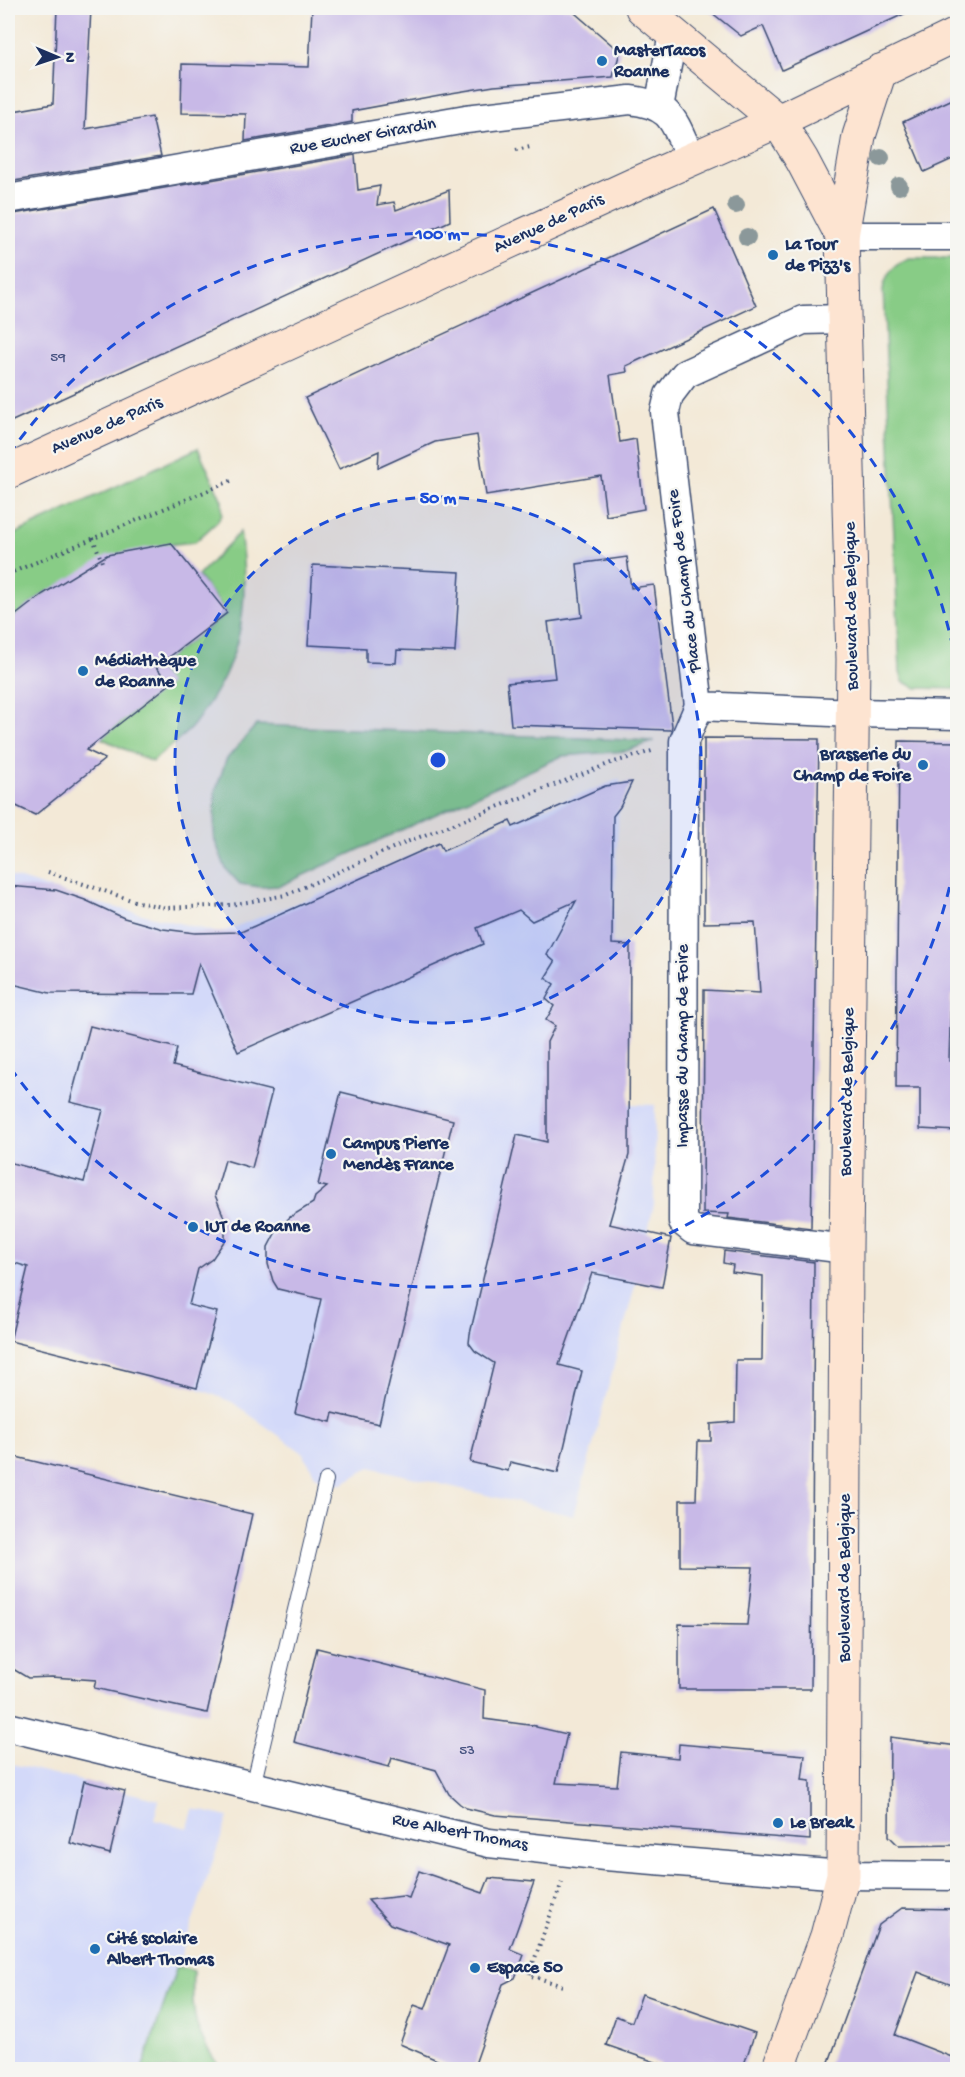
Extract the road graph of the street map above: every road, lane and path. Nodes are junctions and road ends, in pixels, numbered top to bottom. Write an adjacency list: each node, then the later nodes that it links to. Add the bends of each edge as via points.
1 (642, 8): 2 (main road, Boulevard de Belgique)
2 (673, 34): 5 (street); 6 (main road, Boulevard de Belgique)
3 (957, 34): 4 (main road, Avenue de Paris)
4 (880, 71): 6 (main road, Avenue de Paris); 9 (main road, via 859,136)
5 (659, 107): 7 (street, via 671,117); 8 (street, Rue Eucher Girardin, via 630,100 466,119)
6 (778, 121): 7 (main road, Avenue de Paris); 9 (main road, Boulevard de Belgique)
7 (691, 159): 12 (main road, Avenue de Paris)
8 (8, 199)
9 (842, 236): 10 (street); 11 (main road, Boulevard de Belgique)
10 (957, 236)
11 (844, 319): 17 (street, Place du Champ de Foire, via 802,320 685,374 669,395 665,412); 18 (main road, Boulevard de Belgique)
12 (8, 472)
13 (233, 480): 14 (path)
14 (93, 537): 15 (path); 16 (path)
15 (102, 562)
16 (8, 574)
17 (699, 706): 18 (street); 20 (street, Impasse du Champ de Foire)
18 (853, 713): 19 (street); 22 (main road, Boulevard de Belgique)
19 (957, 715)
20 (684, 741): 21 (path, via 611,763 404,843 286,895 231,905 166,908); 22 (street, Impasse du Champ de Foire, via 682,1222 693,1230)
21 (48, 872)
22 (846, 1249): 26 (main road, Boulevard de Belgique)
23 (326, 1480): 25 (lane)
24 (8, 1727): 25 (street, Rue Albert Thomas)
25 (253, 1786): 26 (street, Rue Albert Thomas, via 489,1843)
26 (843, 1875): 27 (street, Rue Albert Thomas); 30 (main road, Boulevard de Belgique, via 828,1936)
27 (957, 1876)
28 (563, 1878): 29 (path, via 529,1975)
29 (566, 1987)
30 (778, 2070)

